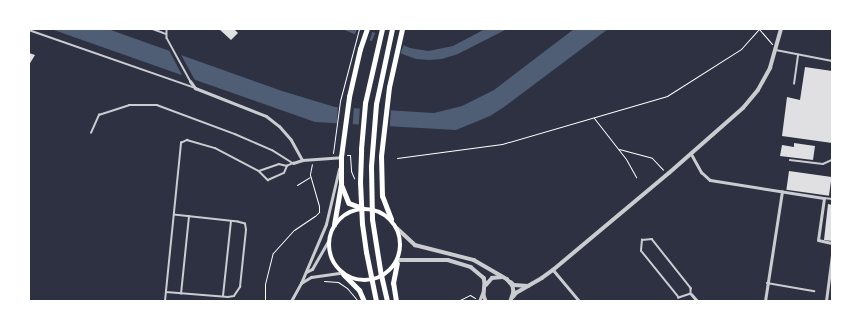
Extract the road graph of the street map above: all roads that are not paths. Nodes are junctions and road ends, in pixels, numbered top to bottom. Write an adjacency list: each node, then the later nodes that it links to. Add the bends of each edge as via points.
1 (153, 29): 9 (lane)
2 (368, 29): 18 (main road, via 354,72)
3 (382, 29): 58 (highway, via 365,103 360,169 363,231)
4 (392, 29): 59 (highway, via 376,104 371,166 372,219)
5 (402, 29): 32 (highway, via 389,87 381,156 382,196)
6 (781, 29): 10 (street)
7 (29, 30): 15 (lane)
8 (167, 30): 9 (lane)
9 (166, 34): 13 (lane)
10 (776, 50): 11 (lane); 17 (street, via 764,80 751,99)
11 (798, 55): 12 (lane); 14 (lane)
12 (832, 62)
13 (190, 81): 15 (street)
14 (794, 84)
15 (193, 87): 19 (street, via 266,116 291,140)
16 (91, 133): 22 (lane, via 99,115 129,105 157,105 235,134 272,150)
17 (691, 154): 26 (street, via 701,172 710,180); 40 (street)
18 (341, 159): 19 (street); 25 (main road); 41 (street, via 326,224)
19 (302, 160): 22 (street)
20 (790, 160): 21 (lane, via 823,164)
21 (832, 160)
22 (293, 163): 23 (lane)
23 (287, 166): 24 (lane, via 279,164); 24 (lane, via 284,173 271,180 266,179)
24 (259, 171): 30 (lane, via 215,148 184,140)
25 (341, 184): 29 (main road, via 349,203); 34 (main road)
26 (782, 191): 27 (street); 45 (street)
27 (824, 198): 28 (lane); 37 (street, via 818,240)
28 (832, 199)
29 (365, 209): 32 (main road, via 378,211); 34 (main road, via 346,215)
30 (174, 215): 31 (lane); 50 (lane)
31 (189, 216): 33 (lane); 51 (lane)
32 (391, 220): 35 (main road)
33 (231, 221): 53 (lane); 53 (lane, via 242,223 246,230 240,287 234,296)
34 (334, 227): 36 (main road)
35 (397, 228): 39 (main road, via 401,238); 43 (street, via 415,245 474,260)
36 (329, 239): 41 (street, via 312,269); 42 (main road, via 332,260)
37 (832, 242)
38 (832, 255): 66 (street)
39 (398, 262): 42 (main road, via 387,275 372,281 358,281); 46 (street, via 448,260 480,273 485,282); 60 (highway, via 392,283)
40 (553, 270): 47 (street); 63 (street)
41 (306, 272): 44 (street)
42 (342, 274): 44 (street, via 311,277); 57 (highway, via 359,290)
43 (509, 280): 46 (street, via 502,277 492,278); 47 (street, via 514,285); 54 (street, via 513,286)
44 (301, 283): 56 (street)
45 (767, 283): 49 (lane); 65 (street)
46 (484, 286): 48 (street)
47 (529, 286): 54 (street, via 516,293)
48 (483, 291): 61 (street); 62 (street)
49 (814, 291)
50 (166, 292): 51 (lane); 55 (lane)
51 (181, 294): 53 (lane)
52 (691, 294): 52 (lane, via 679,298 641,251 642,240 652,239 691,288); 64 (street)
53 (223, 297)
54 (512, 299)
55 (165, 301)
56 (290, 301)
57 (364, 301)
58 (376, 301)
59 (387, 301)
60 (396, 301)
61 (479, 301)
62 (486, 301)
63 (579, 301)
64 (697, 301)
65 (765, 301)
66 (826, 301)

